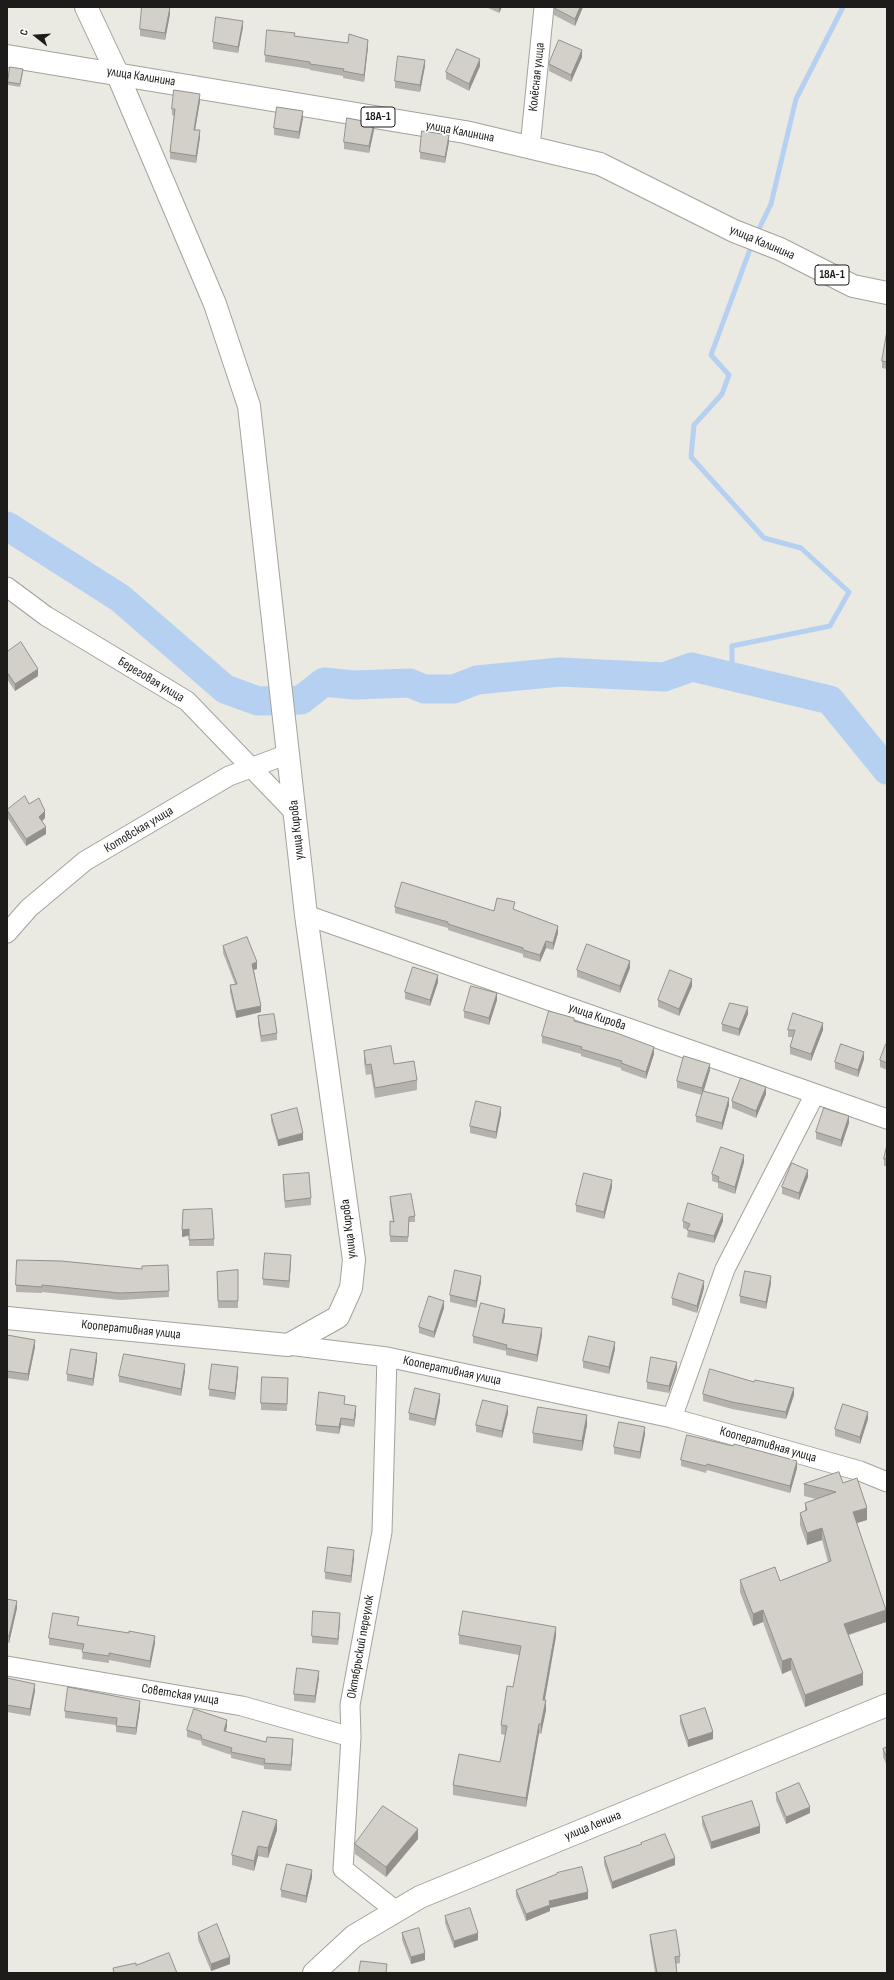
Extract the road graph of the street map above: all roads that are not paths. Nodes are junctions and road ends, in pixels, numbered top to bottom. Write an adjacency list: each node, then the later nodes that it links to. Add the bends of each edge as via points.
1 (86, 7): 4 (street, улица Кирова)
2 (544, 7): 5 (street, Колёсная улица)
3 (7, 56): 4 (street, улица Калинина / 18А-1)
4 (117, 73): 5 (street, улица Калинина / 18А-1, via 465,132); 8 (street, улица Кирова, via 215,304 249,406)
5 (530, 147): 6 (street, улица Калинина / 18А-1, via 600,164 734,231 780,249 853,286)
6 (887, 293)
7 (7, 587): 9 (street, Береговая улица, via 46,616 187,701)
8 (288, 750): 9 (street, Котовская улица); 10 (street, улица Кирова)
9 (251, 768): 10 (street, Береговая улица); 12 (street, Котовская улица, via 229,776 85,862 29,908)
10 (294, 812): 11 (street, улица Кирова)
11 (306, 915): 13 (street, улица Кирова); 16 (street, улица Кирова, via 354,1260 351,1288 338,1318)
12 (7, 933)
13 (815, 1094): 14 (street, улица Кирова); 18 (street, via 725,1269)
14 (887, 1119)
15 (7, 1318): 16 (street, Кооперативная улица)
16 (288, 1345): 17 (street, Кооперативная улица)
17 (387, 1357): 18 (street, Кооперативная улица); 22 (street, Октябрьский переулок, via 382,1532 350,1705)
18 (672, 1418): 19 (street, Кооперативная улица, via 860,1471)
19 (887, 1482)
20 (7, 1666): 22 (street, Советская улица, via 242,1706)
21 (887, 1704): 23 (street, улица Ленина, via 420,1897)
22 (351, 1736): 23 (street, Октябрьский переулок, via 343,1869)
23 (396, 1911): 24 (street, улица Ленина, via 354,1936)
24 (314, 1973)

